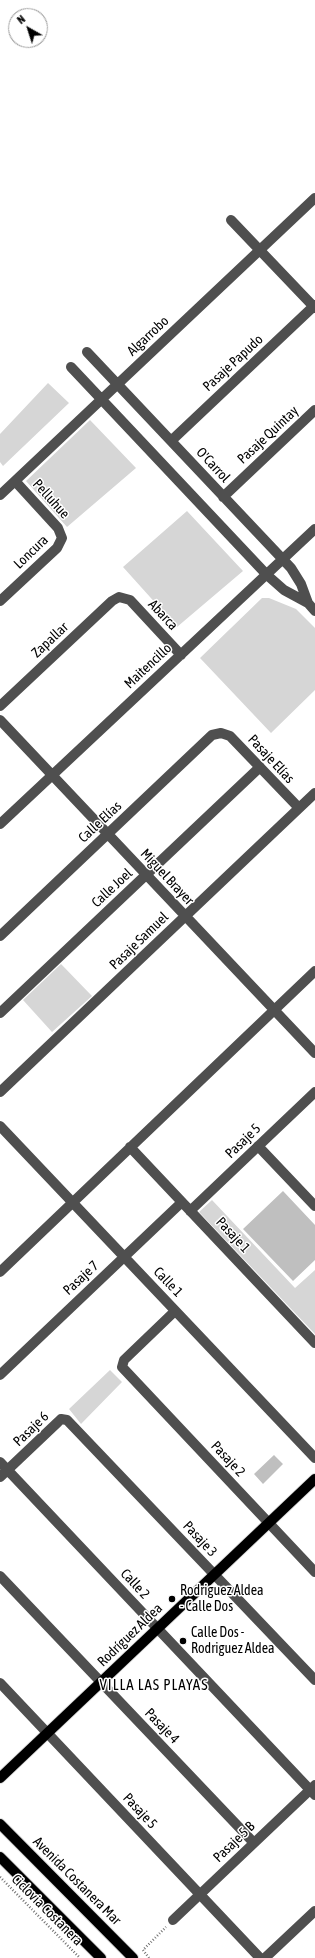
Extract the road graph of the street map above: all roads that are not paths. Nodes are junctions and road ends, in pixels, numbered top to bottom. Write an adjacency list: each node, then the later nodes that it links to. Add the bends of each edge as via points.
1 (315, 198): 3 (street, Algarrobo)
2 (231, 220): 3 (street)
3 (260, 250): 4 (street); 7 (street, Algarrobo)
4 (314, 307): 10 (street, Pasaje Papudo)
5 (87, 352): 7 (street, O'Carrol)
6 (71, 368): 8 (street, O'Carrol)
7 (117, 384): 8 (street, Algarrobo); 10 (street, O'Carrol)
8 (101, 400): 11 (street, Algarrobo); 17 (street, O'Carrol)
9 (315, 410): 13 (street, Pasaje Quintay)
10 (171, 441): 13 (street, O'Carrol)
11 (15, 481): 12 (street, Algarrobo); 15 (street, Pelluhue, via 58,528)
12 (0, 495)
13 (223, 497): 16 (street, O'Carrol)
14 (315, 529): 16 (street, Maitencillo)
15 (62, 538): 19 (street, Loncura, via 57,548)
16 (283, 559): 17 (street, Maitencillo); 20 (street, O'Carrol, via 297,578)
17 (267, 574): 20 (street, O'Carrol, via 284,590); 22 (street, Maitencillo)
18 (122, 597): 22 (street, Abarca, via 133,602); 23 (street, Zapallar, via 112,601)
19 (0, 601)
20 (308, 603): 21 (street, O'Carrol)
21 (315, 611)
22 (181, 655): 27 (street, Maitencillo)
23 (0, 706)
24 (0, 720): 27 (street, Miguel Brayer)
25 (221, 733): 26 (street, Pasaje Elías, via 230,736); 31 (street, Calle Elías, via 209,738)
26 (260, 767): 29 (street, Pasaje Elías); 32 (street, Calle Joel)
27 (52, 775): 30 (street, Maitencillo); 31 (street, Miguel Brayer)
28 (315, 793): 29 (street, Pasaje Samuel)
29 (298, 808): 33 (street, Pasaje Samuel)
30 (0, 824)
31 (108, 834): 32 (street, Miguel Brayer); 34 (street, Calle Elías)
32 (146, 875): 33 (street, Miguel Brayer); 37 (street, Calle Joel)
33 (185, 916): 36 (street, Miguel Brayer); 39 (street, Pasaje Samuel)
34 (0, 936)
35 (315, 971): 36 (street)
36 (274, 1010): 38 (street, Miguel Brayer); 43 (street)
37 (0, 1013)
38 (315, 1053)
39 (0, 1092)
40 (315, 1092): 42 (street, Pasaje 5)
41 (0, 1126): 44 (street, Calle 1)
42 (258, 1146): 46 (street); 47 (street, Pasaje 5)
43 (130, 1147): 44 (street); 45 (street, Pasaje 1)
44 (73, 1202): 48 (street, Calle 1); 49 (street)
45 (182, 1202): 47 (street, Pasaje 1); 48 (street, Pasaje 7)
46 (315, 1206)
47 (190, 1211): 51 (street, Pasaje 1)
48 (124, 1257): 50 (street, Calle 1); 52 (street, Pasaje 7)
49 (0, 1272)
50 (176, 1311): 54 (street, Calle 1); 59 (street, Pasaje 2, via 124,1360 124,1370)
51 (315, 1343)
52 (0, 1375)
53 (64, 1419): 56 (street, Pasaje 6); 61 (street, Pasaje 3, via 70,1422)
54 (315, 1458)
55 (0, 1462): 56 (street, Calle 2)
56 (8, 1470): 57 (street, Pasaje 6); 63 (street, Calle 2)
57 (0, 1478)
58 (315, 1479): 59 (main road, Rodríguez Aldea)
59 (269, 1523): 60 (street, Pasaje 2); 61 (main road, Rodríguez Aldea)
60 (315, 1572)
61 (214, 1574): 63 (main road, Rodríguez Aldea); 64 (street, Pasaje 3)
62 (0, 1576): 65 (street, Pasaje 4)
63 (157, 1628): 65 (main road, Rodríguez Aldea); 69 (street, Calle 2)
64 (315, 1680)
65 (101, 1682): 67 (main road, Rodríguez Aldea); 71 (street, Pasaje 4)
66 (0, 1683): 67 (street, Pasaje 5)
67 (47, 1733): 68 (main road, Rodríguez Aldea); 73 (street, Pasaje 5)
68 (0, 1778)
69 (313, 1790): 71 (street, Pasaje 5 B)
70 (0, 1824): 77 (main road, Avenida Costanera Mar)
71 (254, 1843): 73 (street, Pasaje 5 B)
72 (0, 1857): 76 (main road)
73 (200, 1894): 75 (street, Pasaje 5 B); 78 (street, Pasaje 5)
74 (315, 1911): 79 (street)
75 (173, 1920)
76 (101, 1958)
77 (133, 1958)
78 (260, 1958)
79 (265, 1958)

